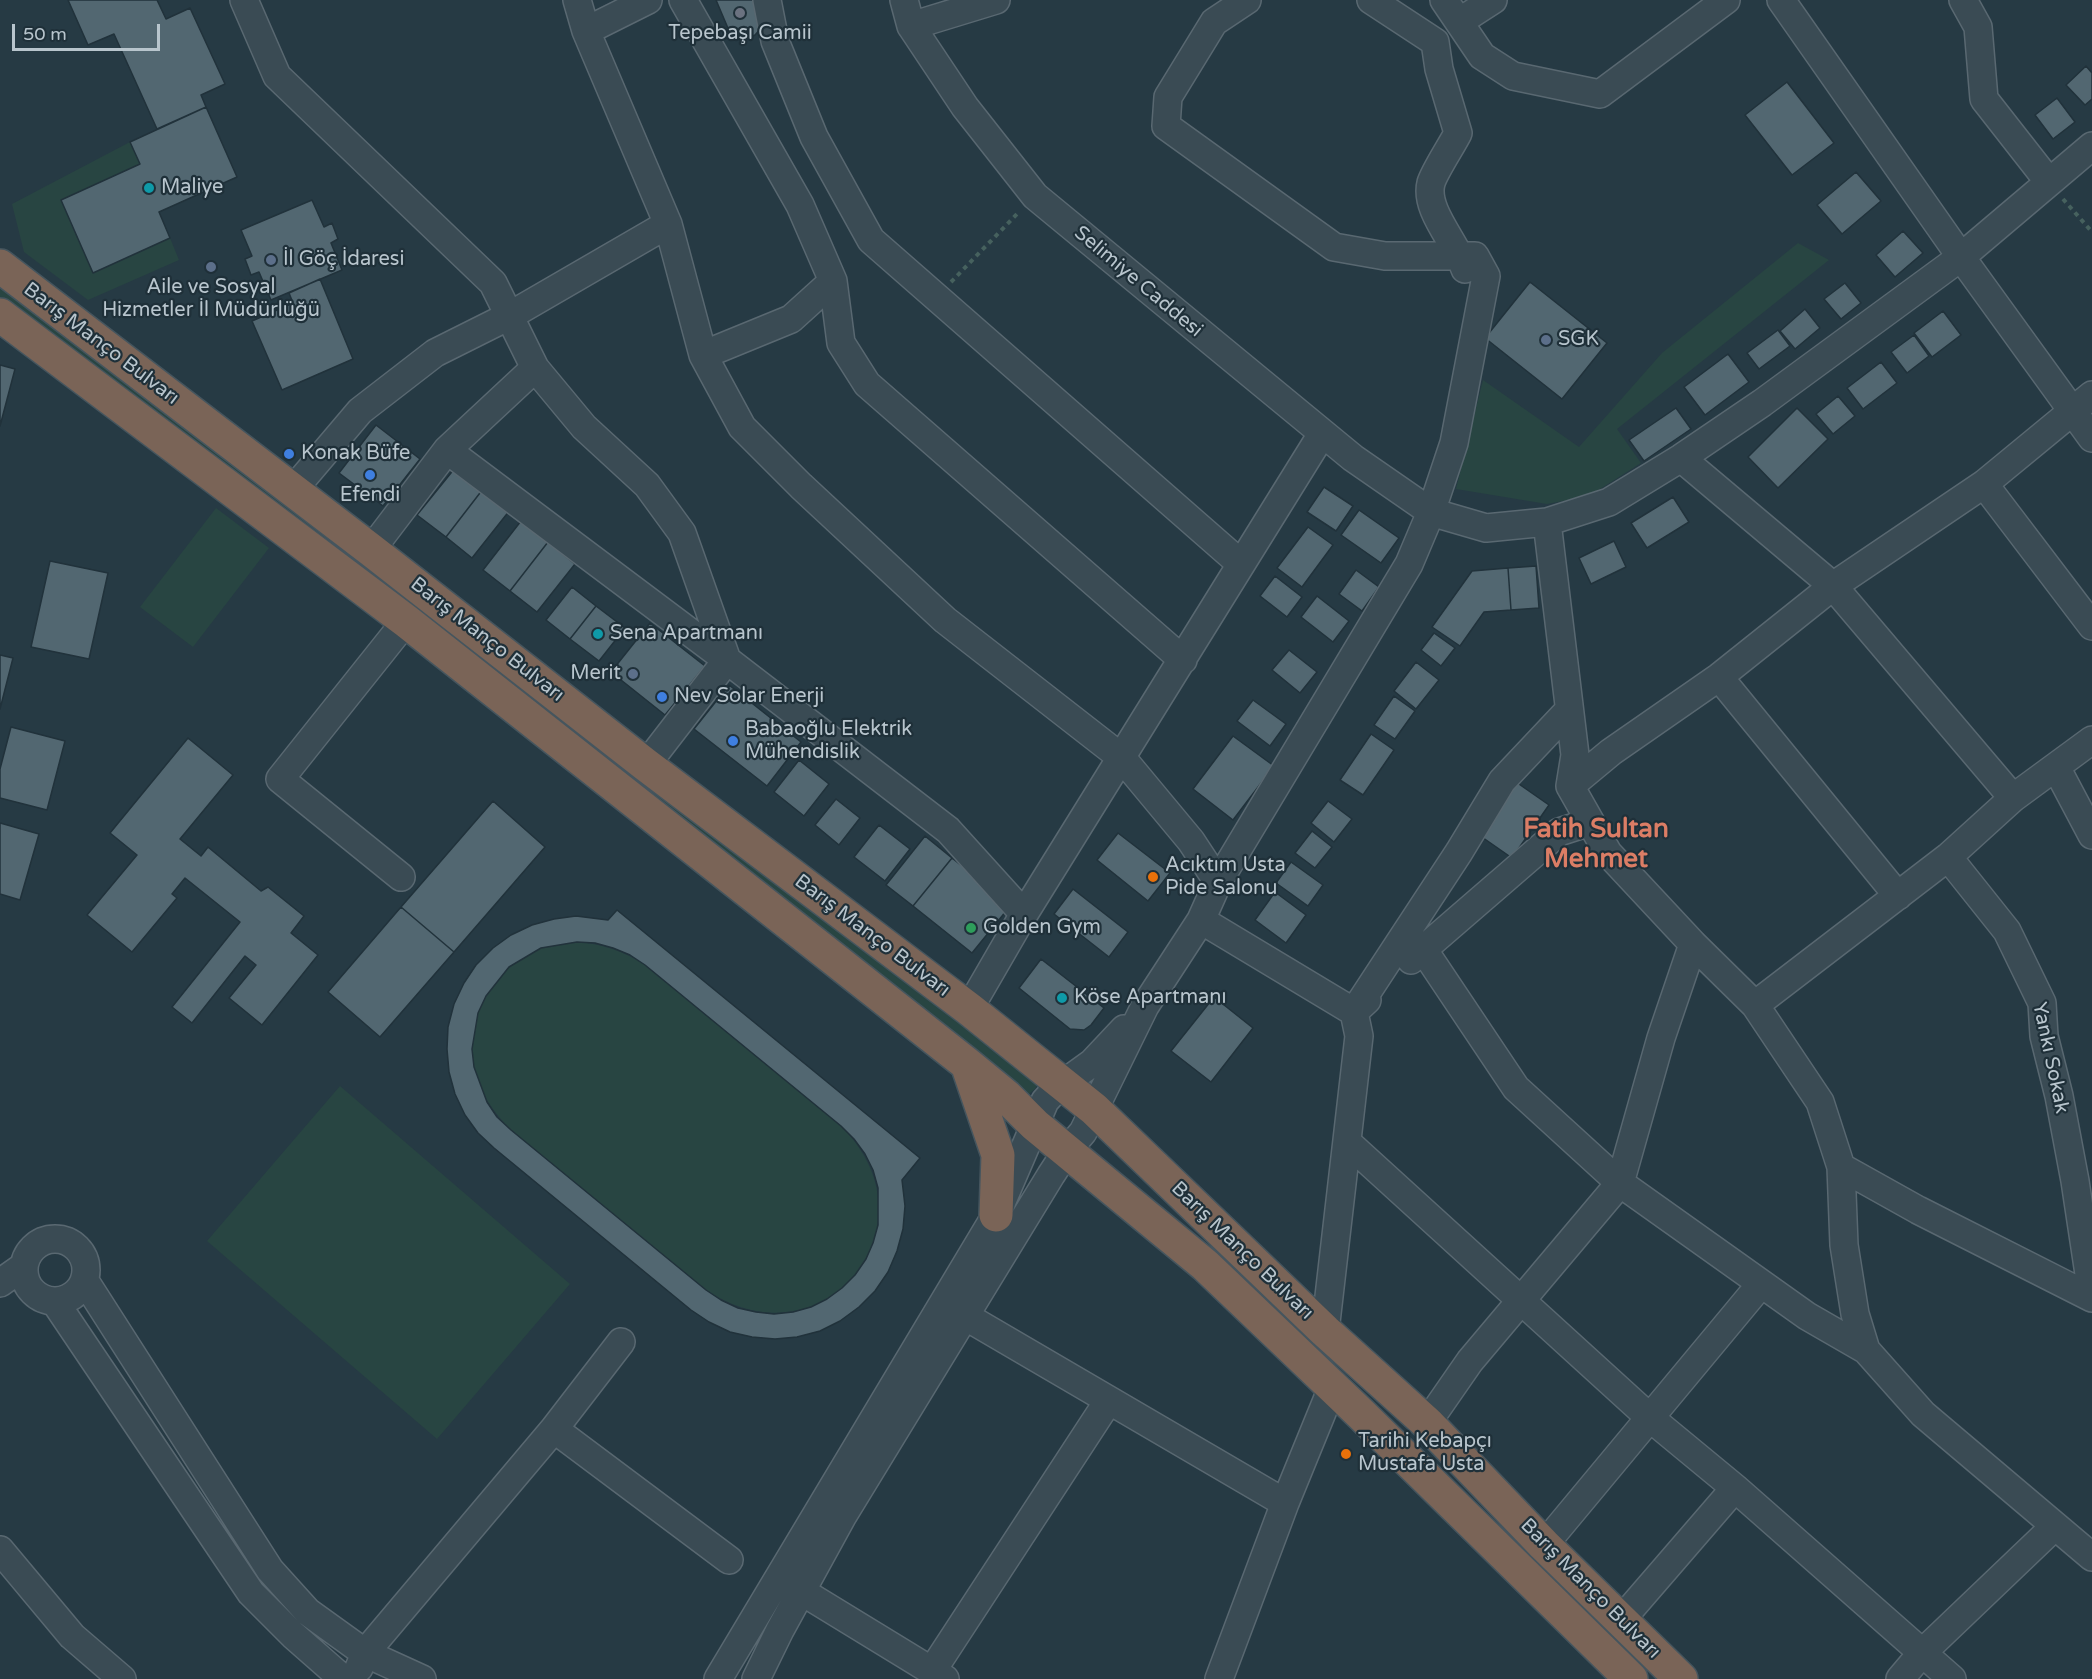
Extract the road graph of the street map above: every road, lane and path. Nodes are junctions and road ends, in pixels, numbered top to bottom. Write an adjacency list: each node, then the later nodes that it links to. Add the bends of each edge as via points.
1 (244, 0): 28 (street, via 277,76 493,283)
2 (577, 0): 16 (street)
3 (648, 0): 16 (street)
4 (683, 0): 25 (street, via 800,205)
5 (768, 0): 26 (street, via 775,41 813,137 871,240)
6 (904, 0): 15 (street, Selimiye Caddesi)
7 (996, 0): 15 (street)
8 (1247, 0): 22 (street, via 1214,22 1168,97 1166,126 1334,247 1385,256)
9 (1371, 0): 22 (street, via 1435,42 1458,133 1431,183 1431,206)
10 (1493, 0): 14 (street)
11 (1726, 0): 14 (street, via 1600,94 1513,76 1482,56)
12 (1781, 0): 23 (street)
13 (1963, 0): 18 (street, via 1978,27 1984,99)
14 (1451, 11)
15 (911, 26): 19 (street, Selimiye Caddesi, via 965,107)
16 (586, 31): 20 (street)
17 (2092, 146): 18 (street, Selimiye Caddesi)
18 (2049, 182): 21 (path); 23 (street, Selimiye Caddesi)
19 (1035, 196): 26 (path); 32 (street, Selimiye Caddesi)
20 (668, 224): 28 (street); 29 (street)
21 (2092, 232)
22 (1460, 255): 38 (street, via 1469,282 1434,459)
23 (1961, 257): 31 (street); 35 (street, Selimiye Caddesi, via 1762,404)
24 (0, 266): 37 (highway, Barış Manço Bulvarı)
25 (833, 281): 29 (street, via 791,319); 46 (street, via 841,343 867,384)
26 (936, 298): 41 (street)
27 (0, 315): 43 (highway, Barış Manço Bulvarı)
28 (511, 315): 30 (street); 37 (street, via 435,353 360,411)
29 (703, 355): 50 (street, via 742,427 801,486 945,620)
30 (535, 368): 34 (street); 45 (street, via 584,427 647,485 682,533)
31 (2083, 403): 33 (street); 36 (street)
32 (1322, 434): 38 (street, Selimiye Caddesi); 41 (street)
33 (2092, 438)
34 (447, 450): 40 (street); 45 (street)
35 (1681, 458): 39 (street, Selimiye Caddesi, via 1609,502); 42 (street)
36 (1984, 484): 42 (street); 44 (street)
37 (293, 490): 40 (highway, Barış Manço Bulvarı)
38 (1431, 512): 39 (street, Selimiye Caddesi, via 1486,528); 59 (street, via 1409,564)
39 (1547, 522): 48 (street)
40 (371, 550): 51 (highway, Barış Manço Bulvarı)
41 (1241, 564): 46 (street)
42 (1833, 586): 47 (street); 54 (street)
43 (406, 621): 58 (street, via 280,779); 69 (highway, Barış Manço Bulvarı)
44 (2092, 626)
45 (727, 660): 51 (street); 61 (street, via 948,830)
46 (1183, 660): 50 (street)
47 (1719, 677): 53 (street, via 1611,752); 60 (street)
48 (1569, 710): 53 (street, via 1575,755); 68 (street, via 1502,781)
49 (2092, 740): 52 (street)
50 (1122, 758): 59 (street, via 1191,841); 61 (street)
51 (646, 765): 67 (highway, Barış Manço Bulvarı)
52 (2056, 767): 54 (street); 56 (street)
53 (1570, 786): 55 (street)
54 (2013, 798): 57 (street)
55 (1590, 822): 63 (street, via 1608,853); 64 (street, via 1559,832)
56 (2092, 836)
57 (1948, 858): 60 (street); 76 (street, Yankı Sokak, via 2007,931 2042,1003 2044,1036)
58 (401, 878)
59 (1218, 882): 62 (street)
60 (1898, 896): 65 (street)
61 (1023, 914): 67 (street)
62 (1201, 920): 66 (street); 68 (street)
63 (1693, 944): 65 (street); 77 (street, via 1661,1038)
64 (1423, 949): 68 (street); 77 (street, via 1516,1088)
65 (1755, 1005): 75 (street, via 1820,1102)
66 (1145, 1006): 70 (street, via 1092,1063); 71 (street)
67 (969, 1009): 70 (highway, Barış Manço Bulvarı)
68 (1354, 1012): 73 (street, via 1359,1036)
69 (968, 1064): 72 (highway, Barış Manço Bulvarı); 78 (highway, via 998,1155)
70 (1063, 1084): 71 (highway, Barış Manço Bulvarı); 72 (street, via 1045,1101)
71 (1094, 1109): 74 (street, via 1083,1132); 88 (highway, Barış Manço Bulvarı)
72 (1035, 1125): 74 (highway, Barış Manço Bulvarı); 78 (street)
73 (1347, 1142): 85 (street); 88 (street)
74 (1066, 1152): 87 (street); 91 (highway, Barış Manço Bulvarı, via 1204,1265)
75 (1841, 1167): 84 (street); 90 (street, via 1844,1245 1855,1314)
76 (2083, 1180): 83 (street, Yankı Sokak)
77 (1620, 1183): 82 (street); 85 (street)
78 (996, 1215): 112 (street)
79 (24, 1266): 80 (street, via 37,1245 62,1240 83,1255); 81 (street); 86 (street, via 25,1280 32,1291)
80 (85, 1281): 86 (street, via 68,1299); 105 (street, via 270,1570 308,1612)
81 (0, 1283)
82 (1761, 1284): 90 (street); 93 (street)
83 (2092, 1284)
84 (2092, 1298)
85 (1521, 1300): 93 (street); 94 (street, via 1470,1361)
86 (55, 1302): 109 (street, via 251,1593)
87 (965, 1316): 92 (street); 103 (street)
88 (1325, 1331): 94 (highway, Barış Manço Bulvarı)
89 (621, 1342): 95 (street)
90 (1866, 1350): 98 (street, via 1923,1414)
91 (1332, 1388): 97 (street); 115 (highway, Barış Manço Bulvarı)
92 (1109, 1400): 97 (street); 107 (street)
93 (1649, 1417): 96 (street); 99 (street)
94 (1427, 1423): 99 (highway, Barış Manço Bulvarı)
95 (554, 1429): 101 (street); 105 (street)
96 (1735, 1488): 104 (street); 106 (street)
97 (1285, 1503): 114 (street)
98 (2055, 1526): 100 (street); 106 (street)
99 (1545, 1545): 104 (highway, Barış Manço Bulvarı)
100 (2092, 1557)
101 (729, 1560)
102 (4, 1566): 108 (street)
103 (801, 1591): 107 (street); 113 (street)
104 (1621, 1620): 116 (highway, Barış Manço Bulvarı)
105 (365, 1653): 110 (street); 111 (street)
106 (1922, 1653): 117 (street); 118 (street)
107 (938, 1675)
108 (122, 1679)
109 (343, 1679)
110 (356, 1679)
111 (422, 1679)
112 (718, 1679)
113 (756, 1679)
114 (1220, 1679)
115 (1631, 1679)
116 (1681, 1679)
117 (1900, 1679)
118 (1952, 1679)

